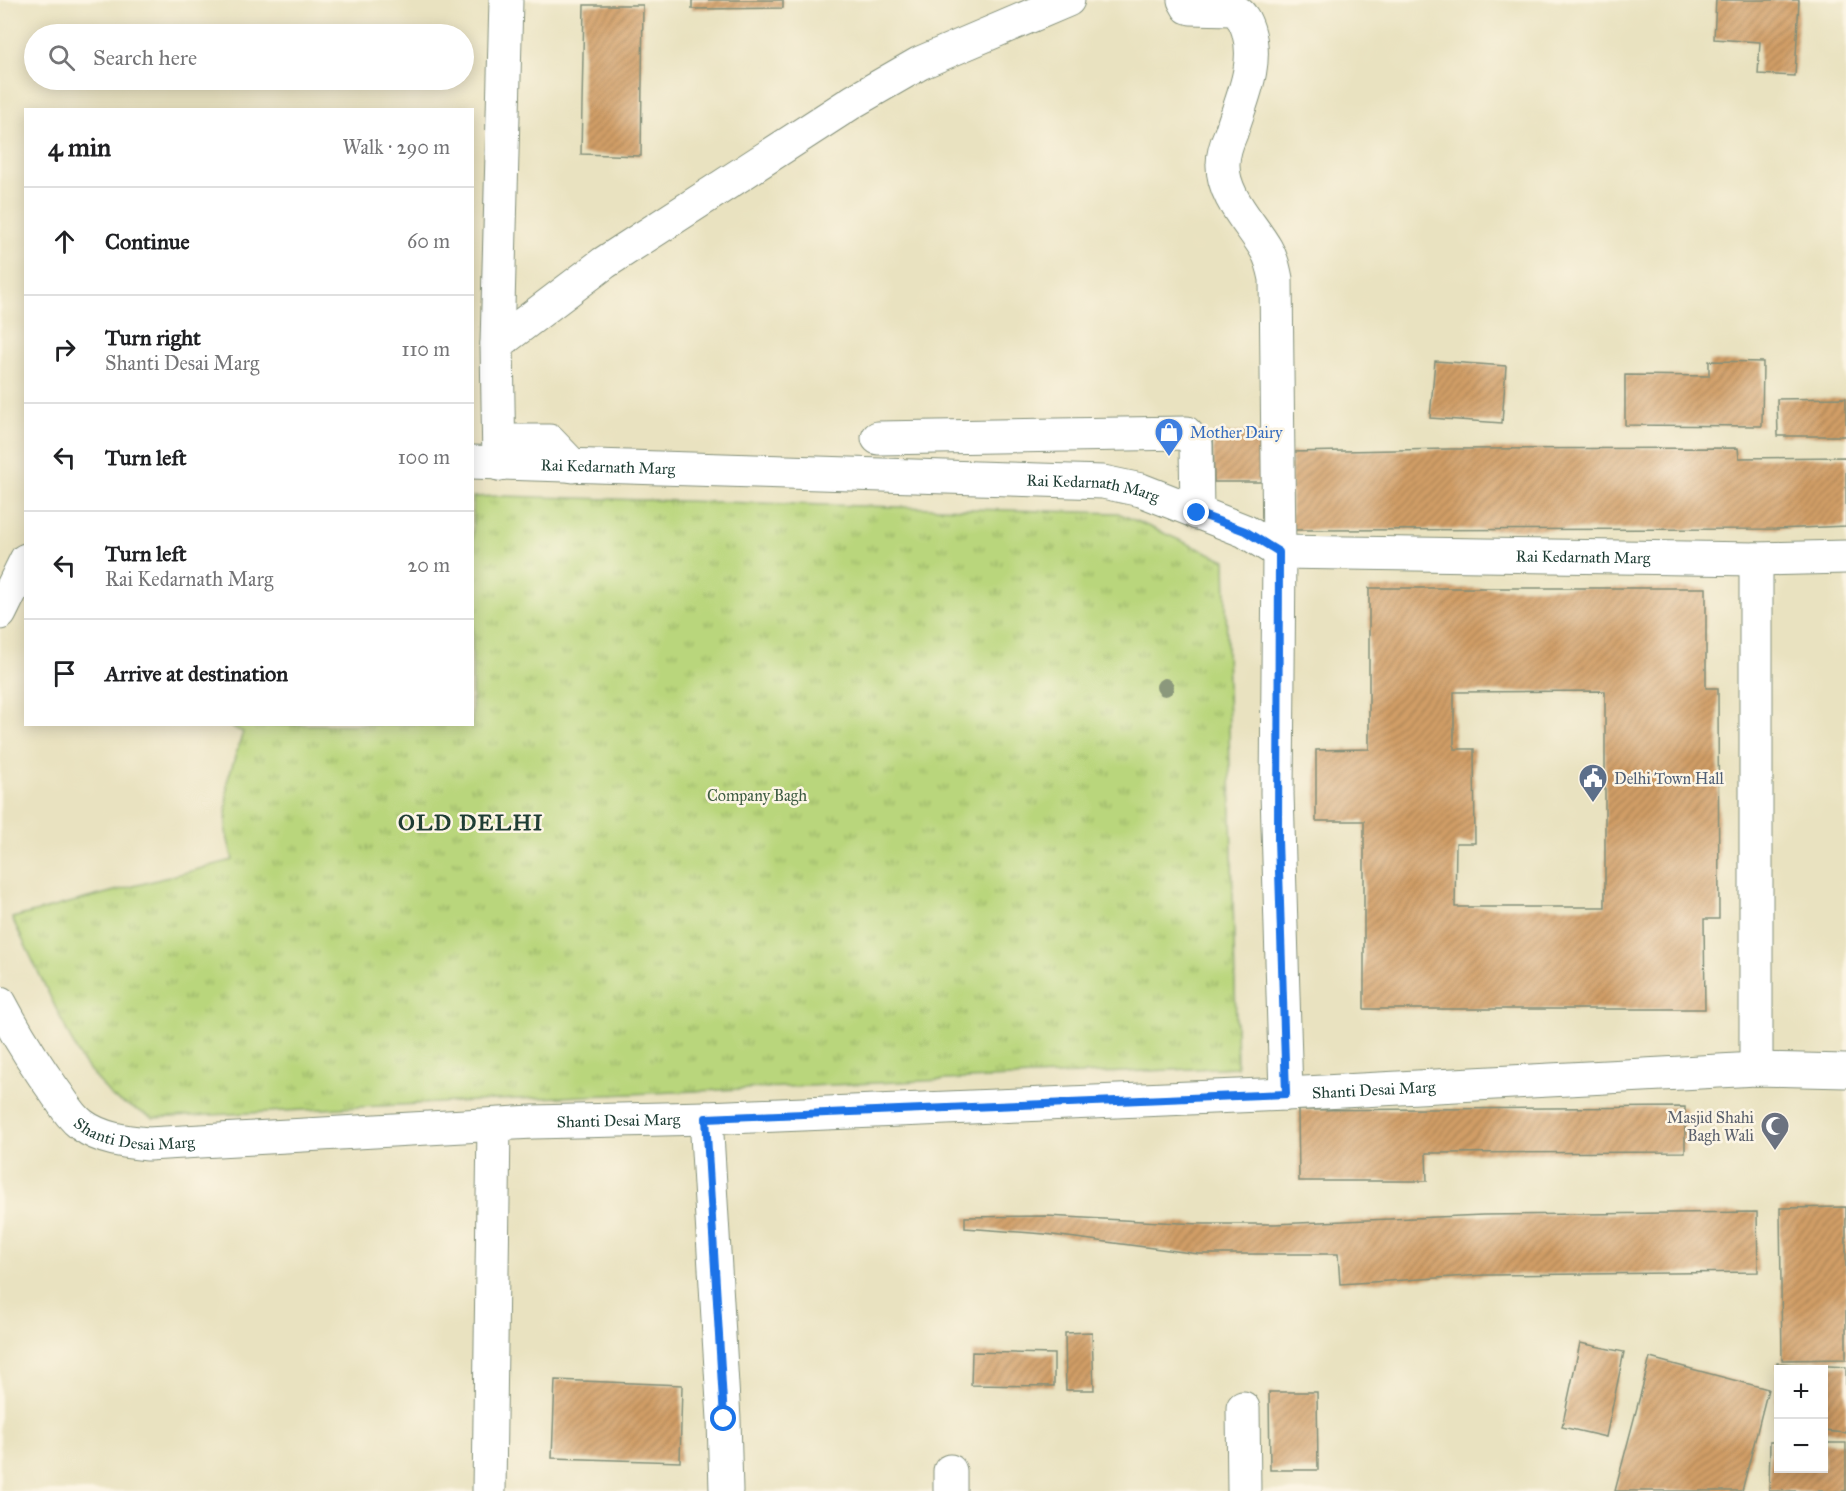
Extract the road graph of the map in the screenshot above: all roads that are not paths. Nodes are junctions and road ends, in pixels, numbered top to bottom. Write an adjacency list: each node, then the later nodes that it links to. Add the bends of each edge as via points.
1 (506, 0): 4 (street)
2 (1068, 0): 4 (street, via 920,63 854,101 604,263)
3 (1184, 0): 8 (street, via 1191,9 1223,8 1238,12 1250,38 1248,82 1223,164 1230,193 1267,251 1276,279)
4 (498, 344): 6 (street)
5 (878, 438): 7 (street, via 1186,433 1196,444)
6 (486, 463): 7 (street, Rai Kedarnath Marg, via 1103,482 1141,490)
7 (1197, 513): 8 (street, Rai Kedarnath Marg, via 1245,531)
8 (1279, 552): 10 (street, Rai Kedarnath Marg); 16 (street, via 1278,839)
9 (1846, 556): 10 (street, Rai Kedarnath Marg)
10 (1756, 559): 14 (street)
11 (24, 564): 12 (street)
12 (0, 613)
13 (0, 1003): 18 (street, Shanti Desai Marg, via 70,1113 105,1136 129,1142)
14 (1756, 1069): 15 (street, Shanti Desai Marg); 16 (street, Shanti Desai Marg)
15 (1846, 1071)
16 (1286, 1094): 17 (street, Shanti Desai Marg)
17 (706, 1118): 18 (street, Shanti Desai Marg); 21 (street)
18 (494, 1125): 20 (street)
19 (1243, 1408): 22 (street)
20 (489, 1491)
21 (726, 1491)
22 (1244, 1491)

